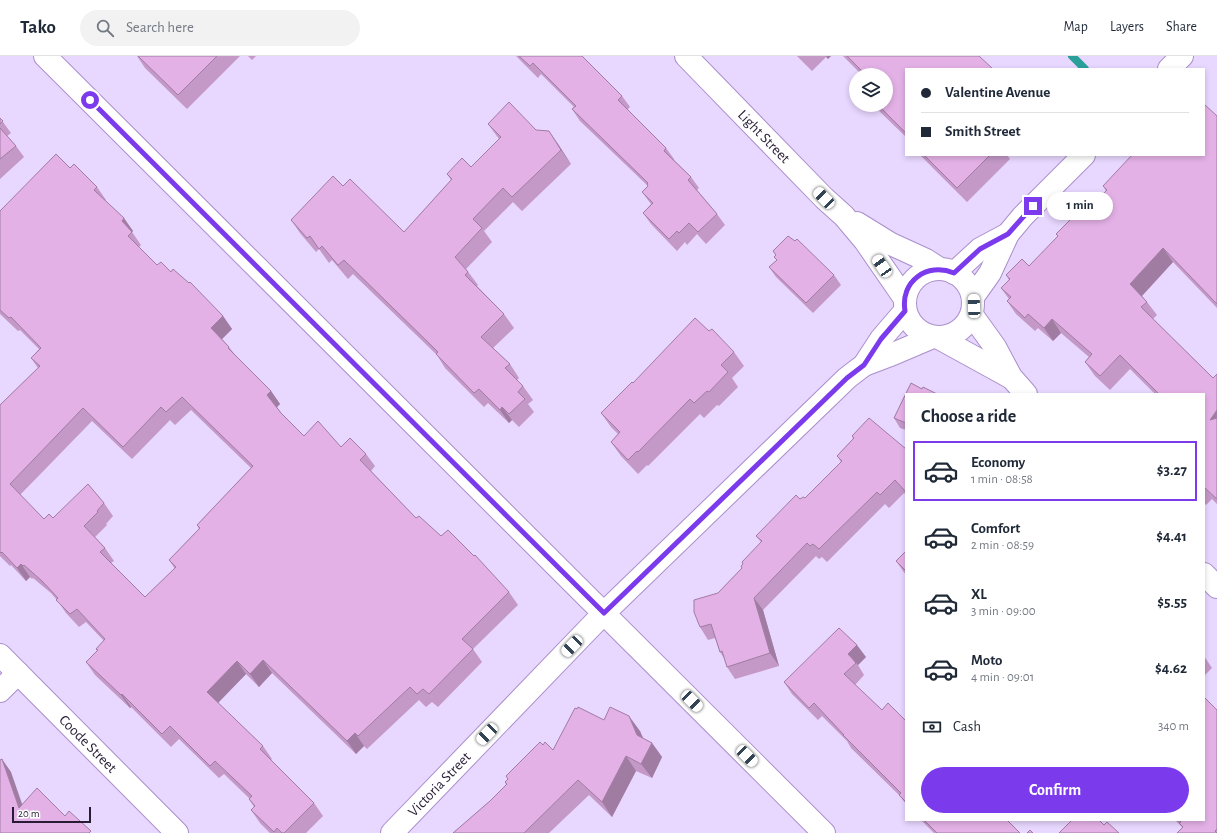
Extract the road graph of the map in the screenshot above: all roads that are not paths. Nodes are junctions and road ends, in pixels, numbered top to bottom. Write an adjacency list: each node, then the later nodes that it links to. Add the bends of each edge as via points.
1 (45, 56): 17 (street)
2 (686, 56): 6 (street, Light Street)
3 (1182, 56): 4 (street)
4 (1170, 68)
5 (1083, 156): 7 (street)
6 (844, 216): 8 (street, Light Street, via 891,244); 9 (street, Light Street, via 865,241)
7 (1008, 234): 8 (street); 10 (street)
8 (947, 271): 9 (street, via 930,270 921,274 908,289); 10 (street, via 966,283)
9 (905, 305): 11 (street, via 909,321 915,328); 12 (street, Victoria Street)
10 (972, 306): 11 (street, via 967,324 959,332); 13 (street)
11 (936, 338): 12 (street, Victoria Street); 13 (street)
12 (864, 365): 17 (street, Victoria Street)
13 (1011, 377): 14 (street)
14 (1025, 393)
15 (1205, 575): 16 (street)
16 (1217, 587)
17 (604, 613): 22 (street, Victoria Street); 23 (street)
18 (0, 655): 19 (street, Coode Street)
19 (18, 673): 20 (street); 21 (street, Coode Street)
20 (0, 691)
21 (177, 833)
22 (392, 833)
23 (824, 833)

